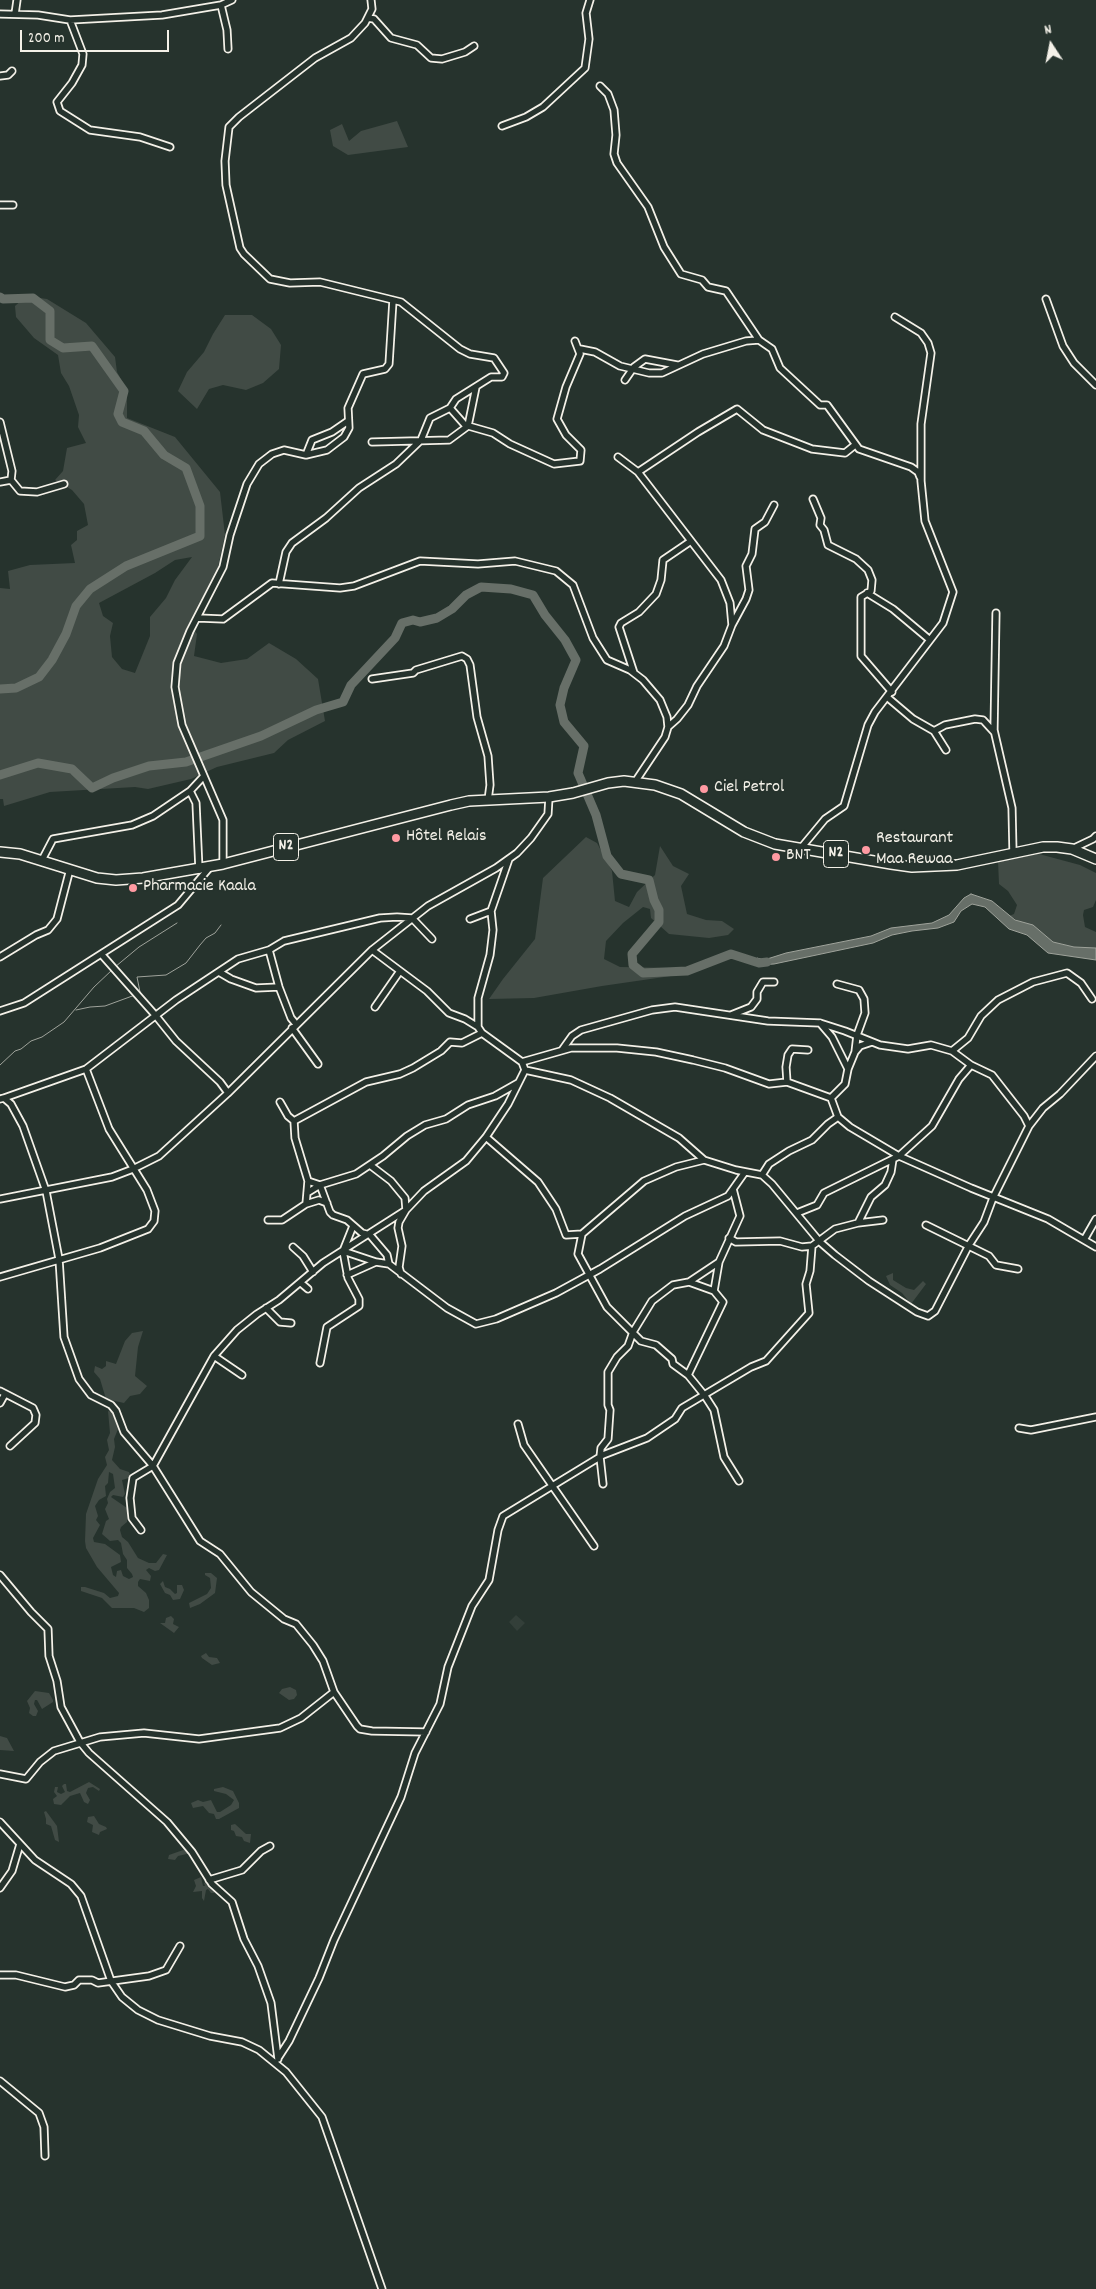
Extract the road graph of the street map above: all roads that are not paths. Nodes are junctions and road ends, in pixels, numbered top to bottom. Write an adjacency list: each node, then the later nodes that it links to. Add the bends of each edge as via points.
1 (17, 0): 7 (street)
2 (232, 0): 5 (street)
3 (371, 0): 8 (street)
4 (590, 0): 15 (street, via 586,13 589,39 585,68 526,118)
5 (221, 5): 9 (street, via 162,15); 11 (street)
6 (0, 14): 7 (street)
7 (15, 14): 9 (street)
8 (368, 18): 10 (street, via 374,19 391,38 417,45 431,58 442,59); 20 (street, via 351,38 315,58 229,127 226,186 240,248 270,279 290,283 320,282)
9 (70, 20): 16 (street, via 83,54 82,66 57,102 60,111 90,130 140,137)
10 (474, 46)
11 (228, 49)
12 (12, 71): 13 (street)
13 (0, 76)
14 (600, 86): 23 (street, via 608,94 614,110 617,163 648,207 664,247 681,274 702,280 708,287 726,291)
15 (502, 126)
16 (170, 147)
17 (0, 205): 18 (street)
18 (13, 206)
19 (1046, 299): 28 (street, via 1063,346 1074,363)
20 (393, 300): 29 (street, via 401,302 460,349 494,358 503,369 502,377 491,377); 31 (street, via 390,364 363,374 348,408)
21 (895, 317): 41 (street, via 921,333 931,353 921,424)
22 (575, 340): 24 (street)
23 (759, 340): 25 (street, via 715,350); 36 (street, via 772,349 780,368 820,405 827,405)
24 (580, 349): 26 (street, via 595,352); 33 (street, via 557,419 580,450 580,461 554,464 493,433)
25 (677, 365): 26 (street, via 662,373); 26 (street, via 646,359)
26 (632, 369): 27 (street)
27 (625, 380)
28 (1096, 385)
29 (476, 387): 30 (street); 33 (street)
30 (450, 408): 33 (street); 34 (street, via 430,418)
31 (348, 421): 37 (street, via 312,440); 37 (street, via 349,428 342,440 327,450)
32 (0, 422): 40 (street, via 12,471)
33 (468, 426): 34 (street, via 450,440)
34 (421, 440): 35 (street); 47 (street, via 388,470 359,488 292,543 284,559)
35 (372, 442)
36 (855, 445): 39 (street, via 845,453 812,449 763,430 737,409); 41 (street, via 911,467 918,472)
37 (306, 455): 50 (street, via 284,450 259,464 244,491 223,567)
38 (618, 457): 39 (street)
39 (638, 472): 46 (street)
40 (11, 480): 42 (street); 43 (street, via 20,491 37,492)
41 (921, 481): 52 (street, via 925,521 953,592 942,623)
42 (0, 482)
43 (64, 484)
44 (813, 498): 48 (street, via 828,546 856,559 868,570 872,580 871,591)
45 (774, 505): 51 (street, via 765,522 755,529 752,554 746,566 749,590)
46 (691, 542): 51 (street, via 720,580 730,602); 53 (street, via 663,560 656,594 619,627)
47 (279, 584): 50 (street, via 272,584 223,618); 53 (street, via 354,586 420,561 478,564 515,561 556,571 573,585 592,638 607,660)
48 (867, 593): 52 (street, via 893,609); 55 (street, via 861,597 861,656)
49 (996, 613): 59 (street)
50 (198, 618): 61 (street, via 177,663 175,687 182,725)
51 (732, 625): 57 (street, via 724,646 697,686 688,706)
52 (930, 640): 55 (street)
53 (634, 673): 57 (street, via 660,700)
54 (372, 679): 65 (street, via 413,673 462,656 468,659 477,717 488,756)
55 (892, 692): 56 (street)
56 (887, 697): 58 (street, via 913,719); 67 (street, via 868,725 844,806 825,819)
57 (668, 727): 62 (street)
58 (934, 731): 59 (street, via 945,725 975,719 983,720); 60 (street)
59 (994, 732): 70 (street, via 1012,808)
60 (946, 750)
61 (202, 777): 63 (street); 74 (street, via 222,820)
62 (635, 782): 64 (highway, N2, via 608,783); 67 (highway, N2, via 681,794 758,838)
63 (190, 791): 73 (street, via 154,816 132,825 53,840); 77 (street, via 196,804)
64 (549, 797): 65 (highway, N2); 71 (street, via 548,814 531,838)
65 (488, 800): 74 (highway, N2, via 451,804)
66 (1096, 836): 68 (street)
67 (801, 848): 70 (highway, N2, via 912,867 957,865)
68 (1072, 849): 70 (highway, N2, via 1043,847); 72 (highway, N2)
69 (0, 852): 73 (highway, N2)
70 (1013, 852)
71 (510, 858): 78 (street); 79 (street)
72 (1096, 859)
73 (42, 860): 76 (highway, N2)
74 (223, 864): 75 (highway, N2)
75 (210, 867): 77 (highway, N2); 84 (street, via 178,904)
76 (70, 869): 77 (highway, N2, via 116,880); 85 (street, via 57,919 48,930)
77 (199, 870)
78 (491, 911): 80 (street); 98 (street, via 493,930 478,998)
79 (412, 918): 81 (street); 82 (street, via 380,918 319,931 284,941); 83 (street)
80 (470, 919)
81 (432, 939)
82 (269, 950): 87 (street, via 238,959); 90 (street)
83 (372, 950): 86 (street); 97 (street)
84 (102, 955): 93 (street, via 24,1003); 95 (street)
85 (0, 957)
86 (400, 971): 92 (street); 98 (street, via 449,1013)
87 (219, 972): 90 (street, via 256,988); 95 (street)
88 (774, 982): 94 (street, via 764,982 751,1007)
89 (837, 984): 100 (street, via 859,990 864,999 865,1013)
90 (279, 987): 97 (street)
91 (1092, 999): 105 (street, via 1081,983 1067,973 1034,982 998,1000 981,1016 968,1038)
92 (375, 1007)
93 (0, 1011)
94 (730, 1015): 96 (street, via 788,1023); 102 (street, via 675,1007 652,1010 581,1030)
95 (156, 1016): 111 (street); 115 (street)
96 (820, 1023): 100 (street); 110 (street, via 832,1037)
97 (294, 1026): 108 (street); 115 (street)
98 (478, 1026): 99 (street)
99 (482, 1033): 107 (street); 120 (street, via 462,1042 450,1042 441,1052 413,1068 366,1082)
100 (857, 1035): 101 (street); 104 (street)
101 (872, 1042): 104 (street, via 860,1046); 105 (street, via 908,1049 931,1045)
102 (562, 1050): 107 (street); 114 (street, via 618,1048 656,1052 725,1068 769,1084)
103 (808, 1050): 114 (street, via 792,1049 788,1055)
104 (855, 1052): 110 (street)
105 (952, 1052): 109 (street)
106 (1096, 1056): 121 (street)
107 (522, 1062): 112 (street)
108 (318, 1064)
109 (971, 1065): 121 (street, via 992,1075); 123 (street, via 959,1079 932,1126)
110 (848, 1069): 117 (street, via 845,1084)
111 (86, 1070): 116 (street); 126 (street, via 109,1129)
112 (525, 1070): 113 (street); 124 (street, via 572,1080 610,1098 679,1138)
113 (520, 1082): 122 (street); 125 (street, via 495,1096 468,1105 446,1119 425,1125)
114 (787, 1082): 117 (street)
115 (228, 1093): 126 (street, via 159,1156)
116 (2, 1098): 132 (street, via 11,1104 23,1126)
117 (831, 1098): 119 (street)
118 (280, 1102): 120 (street)
119 (838, 1117): 123 (street); 128 (street, via 812,1140 769,1164)
120 (294, 1121): 129 (street)
121 (1029, 1126): 134 (street)
122 (486, 1137): 138 (street, via 466,1161 424,1191); 146 (street, via 538,1182 556,1210 566,1235)
123 (896, 1158): 134 (street); 139 (street, via 824,1193 817,1206); 143 (street, via 885,1185 871,1197)
124 (704, 1160): 127 (street); 146 (street, via 644,1180)
125 (370, 1165): 130 (street, via 356,1174); 138 (street, via 395,1185 405,1198)
126 (133, 1169): 132 (street, via 112,1177); 156 (street, via 147,1190 155,1211 154,1221 148,1229 100,1248)
127 (745, 1172): 128 (street); 131 (street)
128 (762, 1175): 139 (street)
129 (308, 1181): 130 (street); 133 (street)
130 (320, 1185): 133 (street); 136 (street)
131 (733, 1189): 148 (street, via 740,1216); 164 (street, via 728,1196 685,1216)
132 (46, 1191): 135 (street); 156 (street)
133 (307, 1192): 137 (street)
134 (993, 1198): 149 (street, via 1048,1219); 153 (street)
135 (0, 1199)
136 (327, 1203): 137 (street, via 320,1200); 145 (street, via 333,1215)
137 (306, 1204): 141 (street, via 282,1220)
138 (406, 1210): 147 (street); 163 (street, via 398,1228 402,1246)
139 (797, 1213): 150 (street)
140 (1096, 1219): 149 (street)
141 (268, 1220)
142 (883, 1220): 143 (street)
143 (858, 1223): 150 (street, via 835,1230)
144 (926, 1225): 153 (street)
145 (353, 1226): 147 (street); 155 (street)
146 (582, 1234): 164 (street, via 578,1254)
147 (370, 1235): 155 (street); 159 (street, via 387,1255)
148 (729, 1238): 152 (street, via 736,1242 780,1241 802,1247); 158 (street)
149 (1084, 1240): 154 (street)
150 (820, 1242): 152 (street); 153 (street, via 869,1281 928,1316 935,1312)
151 (293, 1246): 161 (street)
152 (812, 1246): 180 (street, via 806,1284 809,1314 766,1361 750,1367)
153 (970, 1246): 160 (street, via 988,1256 996,1265)
154 (1096, 1247)
155 (343, 1251): 157 (street); 161 (street); 162 (street)
156 (59, 1259): 165 (street); 187 (street, via 64,1337 79,1379 91,1395 111,1405 124,1432)
157 (376, 1262): 159 (street); 162 (street)
158 (719, 1262): 166 (street); 169 (street)
159 (389, 1264): 163 (street)
160 (1018, 1269)
161 (313, 1272): 167 (street)
162 (347, 1274): 176 (street, via 359,1298 359,1306 327,1327)
163 (401, 1274): 164 (street, via 447,1308 476,1324 496,1319)
164 (590, 1275): 172 (street, via 608,1307)
165 (0, 1277)
166 (689, 1282): 169 (street); 172 (street, via 673,1285 652,1301)
167 (300, 1283): 168 (street); 170 (street)
168 (308, 1289)
169 (714, 1291): 177 (street, via 723,1302)
170 (266, 1308): 171 (street, via 280,1322); 175 (street, via 237,1330)
171 (291, 1323)
172 (633, 1332): 173 (street); 174 (street)
173 (641, 1341): 174 (street); 177 (street, via 656,1345)
174 (628, 1346): 186 (street, via 608,1372 608,1439 601,1448)
175 (214, 1356): 178 (street); 187 (street)
176 (320, 1363)
177 (688, 1375): 180 (street)
178 (242, 1376)
179 (2, 1393): 181 (street); 185 (street, via 33,1408 36,1415 36,1423)
180 (705, 1396): 186 (street, via 682,1408 675,1418 647,1438); 188 (street, via 714,1410 724,1457)
181 (0, 1404)
182 (1096, 1417): 184 (street, via 1031,1430)
183 (518, 1424): 190 (street, via 524,1445)
184 (1019, 1428)
185 (10, 1446)
186 (600, 1457): 189 (street); 190 (street)
187 (153, 1466): 191 (street, via 133,1478 132,1518); 194 (street, via 200,1541 220,1554 251,1592 304,1632 323,1661)
188 (739, 1481)
189 (603, 1484)
190 (552, 1486): 192 (street); 195 (street, via 503,1516 489,1580 471,1610 448,1667 440,1704)
191 (141, 1530)
192 (594, 1546)
193 (0, 1574): 196 (street, via 48,1629 49,1656 61,1707)
194 (332, 1694): 195 (street, via 360,1729); 196 (street, via 301,1718 280,1728 199,1739 144,1733)
195 (426, 1732): 206 (street, via 415,1753 401,1797 319,1978)
196 (80, 1742): 197 (street, via 48,1755 26,1779); 201 (street, via 167,1822)
197 (0, 1774)
198 (0, 1822): 199 (street)
199 (20, 1844): 202 (street, via 12,1871); 205 (street, via 35,1860 71,1884 81,1896)
200 (270, 1846): 201 (street, via 242,1870)
201 (210, 1880): 206 (street, via 232,1902 244,1939 264,1980 271,2002)
202 (0, 1888)
203 (180, 1946): 205 (street, via 166,1970 149,1976)
204 (0, 1975): 205 (street, via 16,1975 65,1987 79,1980)
205 (111, 1981): 207 (street, via 122,1997 138,2010 158,2020 242,2042)
206 (278, 2058): 207 (street)
207 (279, 2066): 210 (street, via 322,2117)
208 (0, 2081): 209 (street, via 39,2112 44,2127)
209 (45, 2156)
210 (382, 2289)

